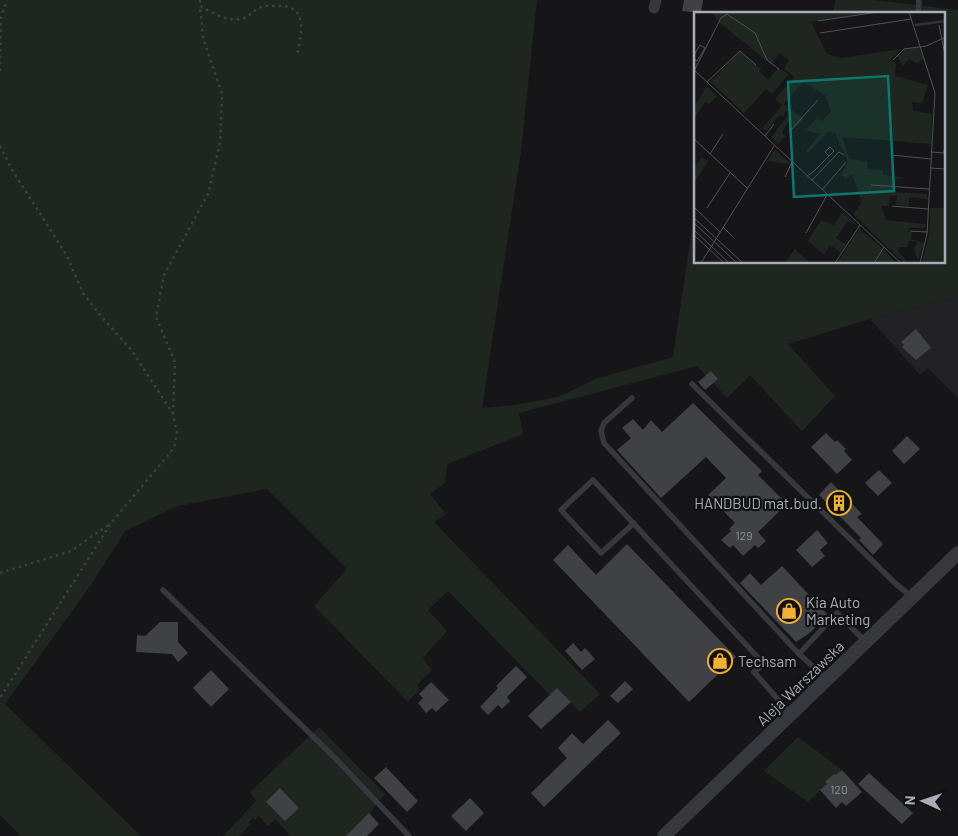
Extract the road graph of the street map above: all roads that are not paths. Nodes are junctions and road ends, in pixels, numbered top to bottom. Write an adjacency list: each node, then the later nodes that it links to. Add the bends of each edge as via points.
1 (692, 384): 6 (lane)
2 (632, 398): 8 (lane, via 604,423 601,431 604,443)
3 (634, 523): 3 (lane, via 593,480 561,510 601,553); 10 (lane, via 764,664 754,672)
4 (957, 555): 6 (street, Aleja Warszawska)
5 (163, 590): 12 (lane, via 335,758)
6 (912, 597): 7 (street, Aleja Warszawska)
7 (866, 642): 8 (lane, via 837,613); 9 (street, Aleja Warszawska)
8 (799, 654): 9 (lane)
9 (827, 679): 10 (street, Aleja Warszawska)
10 (790, 714): 11 (street, Aleja Warszawska)
11 (668, 835)
12 (409, 836)

